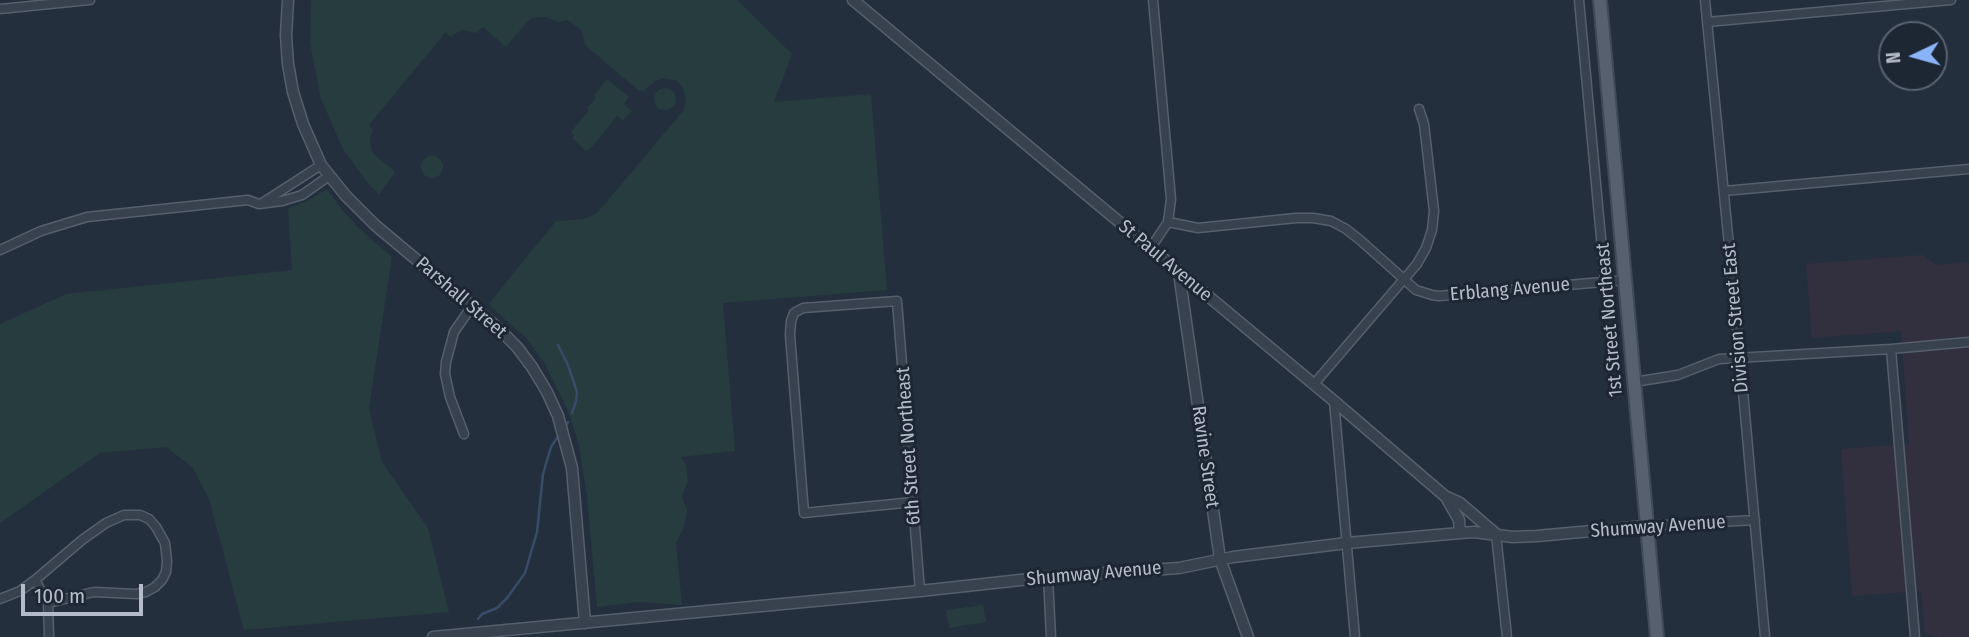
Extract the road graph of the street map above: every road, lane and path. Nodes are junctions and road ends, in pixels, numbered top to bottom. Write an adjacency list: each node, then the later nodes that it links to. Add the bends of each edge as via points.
1 (90, 0): 10 (street)
2 (288, 0): 13 (street, Parshall Street, via 286,36 293,92)
3 (853, 0): 19 (street, St Paul Avenue)
4 (1153, 0): 18 (street, via 1171,199)
5 (1579, 0): 24 (street)
6 (1600, 0): 23 (main road, 1st Street Northeast)
7 (1705, 0): 11 (street, Division Street East)
8 (1951, 0): 9 (street)
9 (1860, 4): 11 (street)
10 (0, 9)
11 (1707, 22): 16 (street, Division Street East)
12 (1419, 109): 22 (street, via 1434,211 1426,247)
13 (321, 165): 15 (street, Parshall Street); 17 (street)
14 (1969, 169): 16 (street)
15 (329, 176): 17 (street, via 302,195); 25 (street, Parshall Street, via 369,220)
16 (1724, 191): 28 (street, Division Street East)
17 (259, 204): 20 (street, via 248,200 87,217)
18 (1168, 222): 19 (street); 22 (street, Erblang Avenue, via 1198,228 1296,218 1331,221)
19 (1150, 249): 21 (street, St Paul Avenue)
20 (0, 250)
21 (1179, 273): 30 (street, St Paul Avenue); 40 (street, Ravine Street)
22 (1405, 279): 24 (street, Erblang Avenue, via 1416,290 1439,296); 30 (street)
23 (1626, 279): 24 (street, Erblang Avenue); 29 (main road, 1st Street Northeast)
24 (1605, 281)
25 (472, 306): 32 (street, via 454,332 445,374); 46 (street, Parshall Street, via 533,367 558,416 572,468)
26 (1969, 342): 27 (street)
27 (1891, 349): 28 (street); 55 (street)
28 (1740, 358): 29 (street, via 1718,359 1678,375); 35 (street, Division Street East)
29 (1634, 382): 36 (main road, 1st Street Northeast)
30 (1314, 384): 31 (street, St Paul Avenue)
31 (1334, 401): 33 (street, St Paul Avenue); 39 (street)
32 (464, 434)
33 (1447, 497): 37 (street, St Paul Avenue); 38 (street)
34 (913, 502): 34 (street, 6th Street Northeast, via 897,301 803,308 794,313 790,335 804,513); 43 (street, 6th Street Northeast)
35 (1755, 520): 36 (street, Shumway Avenue); 54 (street, Division Street East)
36 (1646, 526): 38 (street, Shumway Avenue, via 1537,536); 53 (main road, 1st Street Northeast)
37 (1460, 533): 38 (street, Shumway Avenue); 39 (street, Shumway Avenue)
38 (1496, 534): 52 (street)
39 (1347, 543): 40 (street, Shumway Avenue); 51 (street)
40 (1220, 559): 41 (street, Shumway Avenue, via 1179,568); 50 (street, Ravine Street)
41 (1048, 577): 43 (street, Shumway Avenue); 49 (street)
42 (34, 580): 44 (street); 45 (street); 45 (street, via 89,534 124,515 149,519 161,534 167,552 166,572 155,587 136,594 94,592)
43 (920, 592): 46 (street, Shumway Avenue)
44 (0, 600)
45 (48, 603): 47 (street)
46 (585, 622): 48 (street, Shumway Avenue)
47 (49, 637)
48 (433, 637)
49 (1051, 637)
50 (1248, 637)
51 (1355, 637)
52 (1507, 637)
53 (1657, 637)
54 (1765, 637)
55 (1915, 637)

